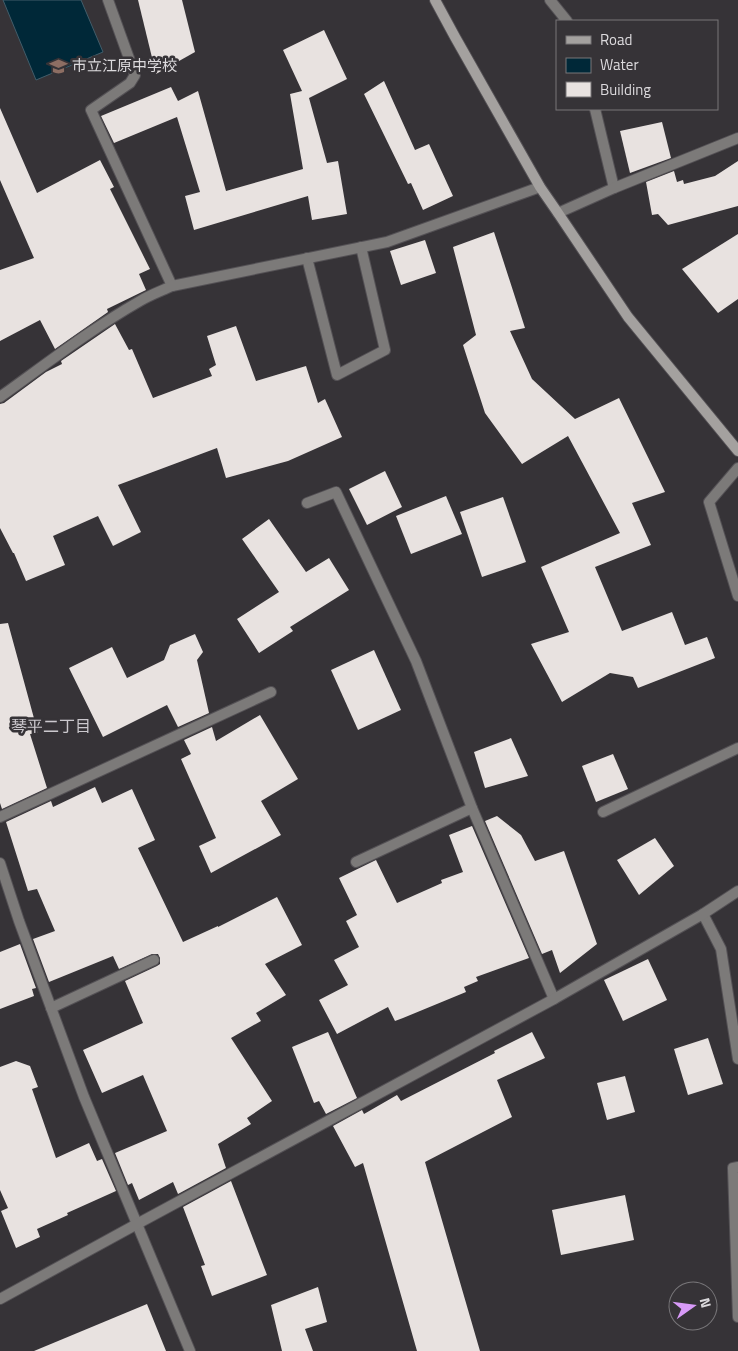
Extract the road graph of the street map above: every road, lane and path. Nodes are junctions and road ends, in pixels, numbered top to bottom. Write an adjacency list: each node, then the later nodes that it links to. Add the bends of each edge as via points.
1 (108, 0): 12 (street, via 135,75 130,84 91,110)
2 (435, 0): 7 (street)
3 (550, 0): 4 (street)
4 (565, 20)
5 (594, 110): 8 (street)
6 (738, 138): 8 (street)
7 (540, 187): 9 (street); 10 (street, via 387,242)
8 (614, 188): 9 (street)
9 (558, 213): 14 (street, via 628,317)
10 (361, 247): 11 (street); 11 (street, via 385,350 338,375)
11 (307, 258): 12 (street)
12 (172, 286): 13 (street, via 122,312)
13 (0, 397)
14 (738, 451)
15 (738, 468): 17 (street, via 709,502)
16 (307, 504): 20 (street, via 336,492 416,661)
17 (738, 596)
18 (272, 692): 22 (street)
19 (738, 748): 21 (street)
20 (472, 808): 23 (street); 28 (street)
21 (603, 812)
22 (0, 817)
23 (356, 862)
24 (0, 863): 29 (street)
25 (738, 891): 26 (street)
26 (703, 914): 28 (street); 30 (street, via 721,949)
27 (154, 960): 29 (street)
28 (554, 999): 32 (street)
29 (51, 1008): 32 (street)
30 (738, 1059)
31 (738, 1167): 34 (street, via 733,1168)
32 (137, 1224): 33 (street); 35 (street)
33 (0, 1299)
34 (738, 1317)
35 (190, 1351)

